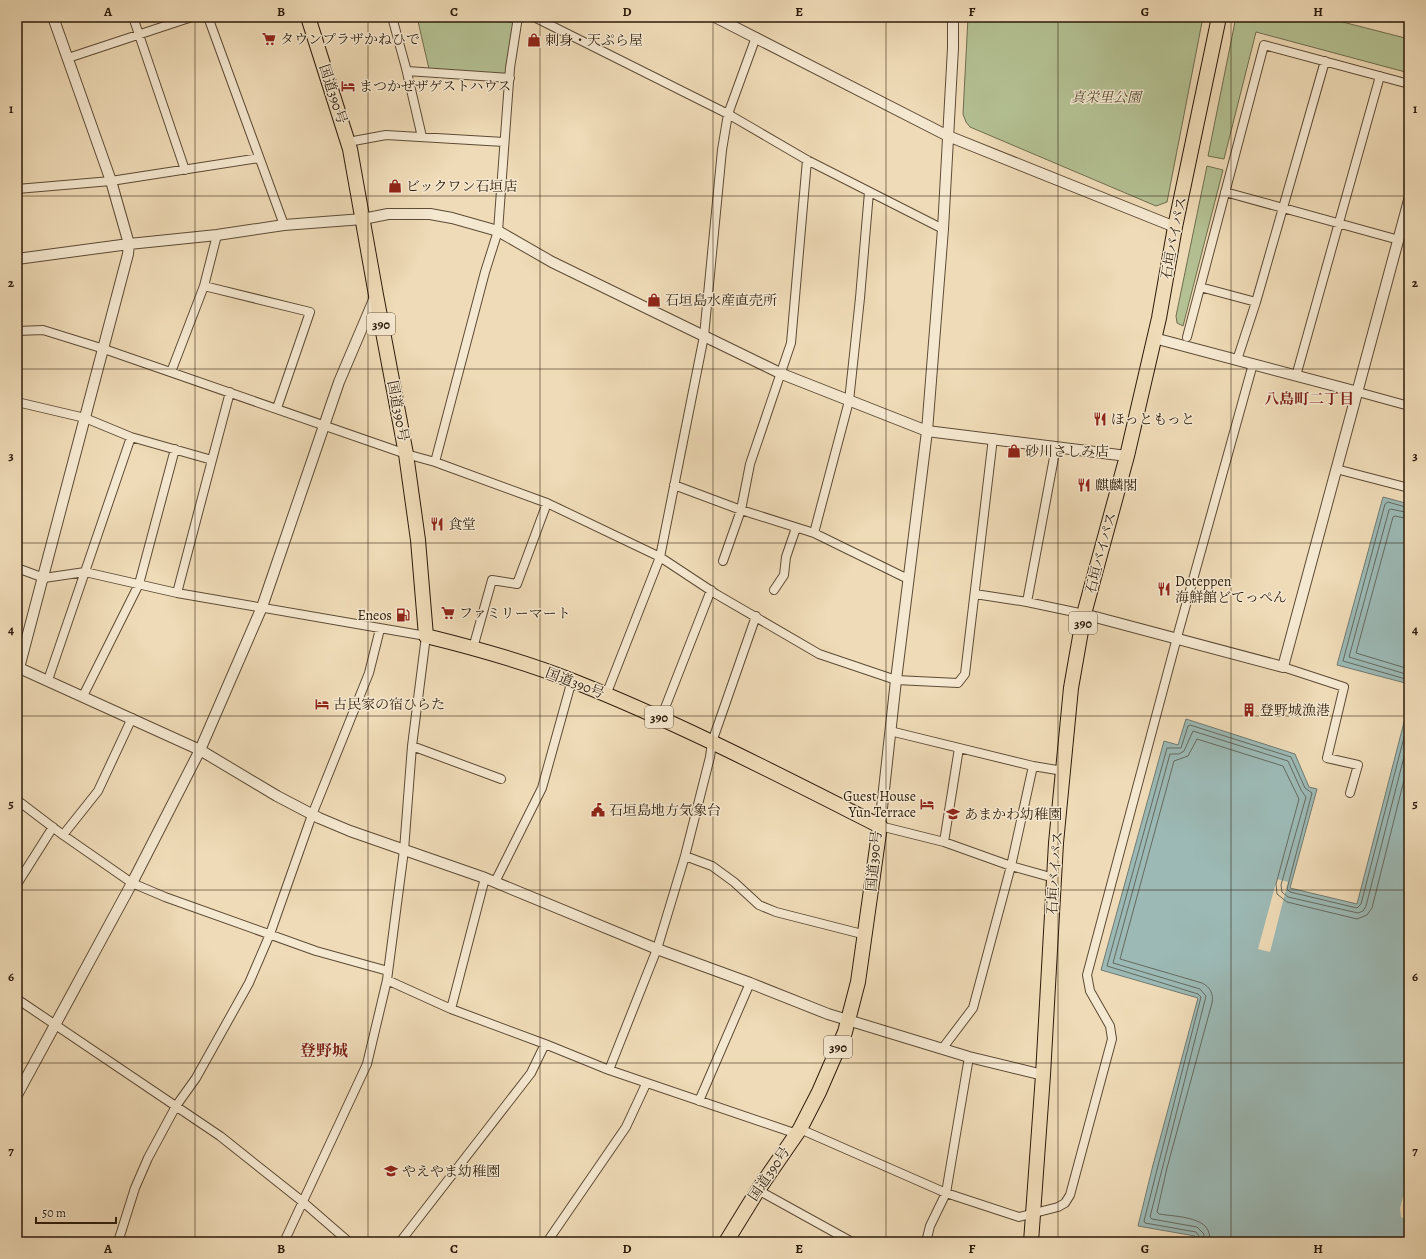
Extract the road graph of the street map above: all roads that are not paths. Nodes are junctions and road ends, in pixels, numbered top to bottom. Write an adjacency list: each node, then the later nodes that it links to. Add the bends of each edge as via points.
1 (53, 17): 14 (street)
2 (133, 17): 12 (street)
3 (192, 17): 12 (street)
4 (208, 17): 25 (street)
5 (308, 17): 23 (highway, 国道390号 / 390)
6 (392, 17): 16 (street)
7 (518, 17): 18 (street)
8 (534, 17): 20 (street)
9 (715, 17): 13 (street)
10 (953, 17): 22 (street)
11 (1219, 17): 37 (highway, 石垣バイパス / 390)
12 (139, 34): 14 (street); 27 (street)
13 (756, 37): 20 (street); 22 (street)
14 (68, 58): 28 (street)
15 (1324, 61): 17 (street); 31 (street, via 1264,45); 33 (street)
16 (407, 70): 18 (street); 21 (street)
17 (1380, 76): 19 (street); 35 (street)
18 (510, 78): 24 (street)
19 (1409, 84)
20 (728, 114): 26 (street); 49 (street, via 722,150)
21 (422, 136): 23 (street, via 386,136); 24 (street)
22 (948, 136): 37 (street); 38 (street)
23 (348, 142): 34 (highway, 国道390号 / 390)
24 (504, 142): 39 (street)
25 (259, 158): 27 (street); 36 (street)
26 (807, 160): 30 (street); 56 (street, via 791,343)
27 (185, 170): 28 (street)
28 (111, 181): 29 (street); 42 (street)
29 (17, 189)
30 (869, 192): 38 (street); 60 (street)
31 (1225, 192): 33 (street); 45 (street)
32 (1409, 200): 41 (street)
33 (1282, 208): 35 (street); 47 (street)
34 (363, 219): 36 (street); 39 (street, via 388,214 430,214 475,223); 46 (highway, 国道390号 / 390)
35 (1338, 223): 41 (street); 57 (street)
36 (284, 225): 40 (street)
37 (1175, 227): 51 (highway, 石垣バイパス / 390)
38 (943, 229): 66 (street)
39 (498, 231): 49 (street, via 552,262); 74 (street)
40 (217, 236): 42 (street); 44 (street)
41 (1399, 240): 59 (street)
42 (129, 244): 43 (street); 52 (street, via 125,270)
43 (17, 259)
44 (204, 286): 55 (street); 63 (street, via 310,312)
45 (1200, 287): 47 (street); 50 (street)
46 (376, 295): 65 (street); 71 (highway, 国道390号 / 390)
47 (1256, 302): 53 (street)
48 (17, 331): 52 (street, via 43,330)
49 (704, 336): 56 (street); 76 (street)
50 (1187, 337)
51 (1154, 338): 53 (street); 72 (highway, 石垣バイパス / 390)
52 (104, 349): 55 (street); 64 (street)
53 (1237, 360): 54 (street)
54 (1253, 364): 57 (street); 99 (street)
55 (171, 372): 58 (street)
56 (782, 374): 60 (street); 79 (street, via 750,464)
57 (1296, 376): 59 (street)
58 (230, 392): 63 (street); 73 (street)
59 (1358, 392): 62 (street); 75 (street)
60 (849, 401): 66 (street); 81 (street)
61 (17, 402): 64 (street)
62 (1409, 406)
63 (277, 408): 65 (street)
64 (85, 418): 67 (street); 86 (street)
65 (324, 424): 71 (street); 94 (street)
66 (927, 431): 68 (street); 87 (street)
67 (131, 438): 70 (street); 85 (street)
68 (992, 438): 69 (street); 92 (street)
69 (1056, 447): 72 (street); 93 (street)
70 (175, 449): 73 (street); 88 (street)
71 (406, 454): 74 (street); 98 (highway, 国道390号 / 390, via 418,540)
72 (1127, 456): 95 (highway, 石垣バイパス / 390)
73 (212, 460): 91 (street)
74 (435, 462): 78 (street)
75 (1336, 469): 77 (street); 101 (street)
76 (674, 485): 79 (street); 82 (street)
77 (1409, 488)
78 (547, 503): 82 (street); 100 (street, via 517,584 492,580)
79 (741, 510): 80 (street); 83 (street)
80 (796, 528): 81 (street); 90 (street, via 786,557 784,575)
81 (814, 533): 87 (street)
82 (660, 557): 89 (street); 106 (street)
83 (723, 560)
84 (17, 568): 86 (street)
85 (86, 572): 86 (street); 88 (street); 103 (street)
86 (44, 578): 102 (street)
87 (908, 579): 105 (street)
88 (139, 584): 91 (street); 107 (street)
89 (711, 590): 96 (street); 109 (street)
90 (774, 590)
91 (177, 593): 94 (street)
92 (975, 594): 93 (street); 105 (street, via 965,674 958,683)
93 (1027, 602): 95 (street)
94 (262, 607): 97 (street); 114 (street)
95 (1084, 614): 99 (street); 116 (highway, 石垣バイパス / 390, via 1071,688)
96 (756, 616): 105 (street, via 820,654); 111 (street)
97 (380, 629): 98 (street); 120 (street, via 369,673)
98 (426, 636): 100 (highway, 国道390号 / 390); 112 (street)
99 (1178, 638): 101 (street); 156 (street, via 1087,975 1090,991 1110,1026 1112,1039 1070,1195 1065,1203)
100 (473, 648): 104 (highway, 国道390号 / 390)
101 (1283, 667): 118 (street, via 1344,686 1327,758 1358,766)
102 (18, 669): 103 (street)
103 (48, 680): 107 (street)
104 (572, 680): 106 (highway, 国道390号 / 390); 130 (street, via 542,788)
105 (896, 680): 110 (street)
106 (606, 694): 109 (highway, 国道390号 / 390)
107 (83, 696): 108 (street)
108 (132, 718): 114 (street); 123 (street, via 98,791)
109 (660, 718): 111 (highway, 国道390号 / 390)
110 (890, 732): 113 (street); 121 (street)
111 (712, 742): 121 (highway, 国道390号 / 390); 126 (street)
112 (412, 746): 117 (street); 125 (street)
113 (959, 748): 115 (street); 124 (street)
114 (200, 750): 120 (street); 131 (street)
115 (1033, 766): 116 (street); 127 (street)
116 (1063, 771): 129 (highway, 石垣バイパス / 390)
117 (501, 779)
118 (1350, 793)
119 (17, 800): 122 (street)
120 (312, 815): 125 (street); 133 (street)
121 (880, 826): 124 (street); 134 (highway, 国道390号 / 390)
122 (53, 827): 123 (street); 132 (street)
123 (63, 836): 131 (street)
124 (944, 842): 127 (street)
125 (404, 850): 128 (street); 136 (street)
126 (685, 856): 134 (street, via 712,866 759,905 776,912); 135 (street)
127 (1011, 866): 129 (street); 144 (street, via 973,1008)
128 (485, 878): 130 (street); 140 (street)
129 (1054, 878): 147 (highway, 石垣バイパス / 390)
130 (495, 882): 135 (street)
131 (132, 883): 133 (street); 142 (street)
132 (17, 884)
133 (270, 934): 136 (street, via 316,951); 151 (street, via 245,989 196,1078)
134 (866, 935): 141 (highway, 国道390号 / 390)
135 (657, 950): 138 (street); 146 (street)
136 (388, 971): 137 (street)
137 (387, 980): 140 (street); 155 (street, via 367,1064)
138 (750, 983): 141 (street); 150 (street)
139 (17, 1000): 142 (street)
140 (451, 1009): 143 (street)
141 (849, 1020): 144 (street); 152 (highway, 国道390号 / 390, via 819,1092)
142 (55, 1025): 149 (street); 151 (street)
143 (545, 1044): 146 (street); 160 (street, via 531,1073)
144 (942, 1049): 145 (street)
145 (969, 1057): 147 (street); 154 (street)
146 (609, 1070): 148 (street)
147 (1044, 1075): 156 (highway, 石垣バイパス / 390)
148 (646, 1084): 150 (street); 161 (street, via 626,1127)
149 (17, 1095)
150 (699, 1101): 152 (street)
151 (176, 1106): 155 (street, via 220,1136); 157 (street, via 140,1176)
152 (798, 1131): 153 (highway, 国道390号 / 390); 154 (street)
153 (758, 1190): 162 (highway, 国道390号 / 390); 163 (street)
154 (946, 1193): 156 (street, via 1019,1217); 164 (street, via 930,1226)
155 (303, 1202): 158 (street); 159 (street)
156 (1035, 1213): 165 (highway, 石垣バイパス / 390)
157 (118, 1242)
158 (284, 1242)
159 (349, 1242)
160 (400, 1242)
161 (547, 1242)
162 (726, 1242)
163 (852, 1242)
164 (926, 1242)
165 (1031, 1242)

